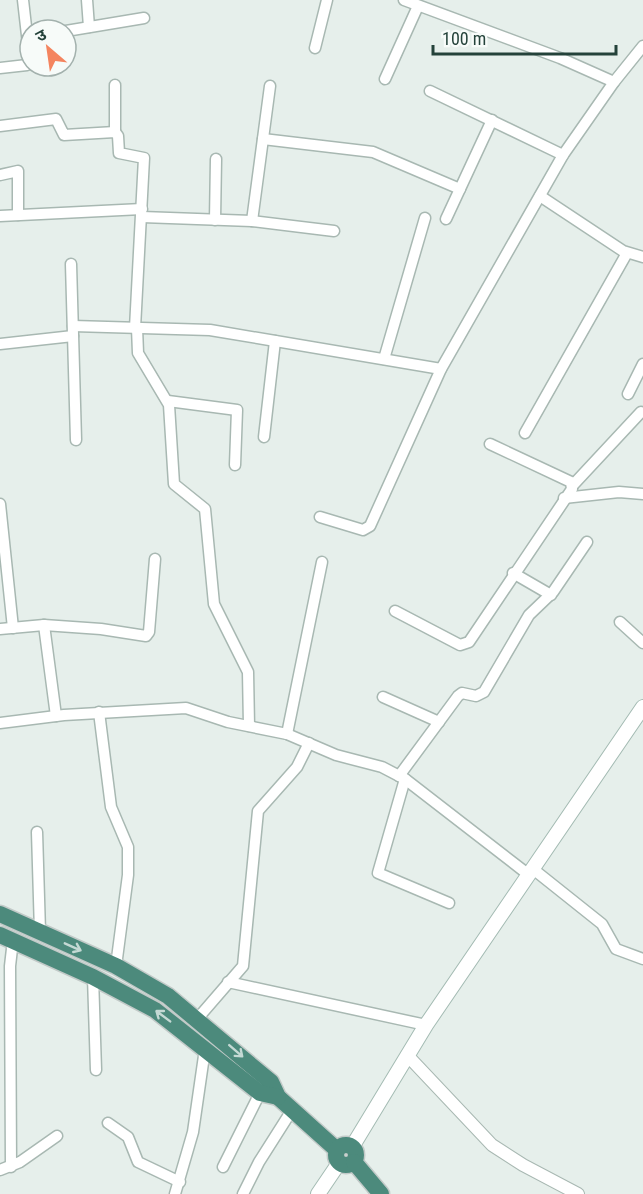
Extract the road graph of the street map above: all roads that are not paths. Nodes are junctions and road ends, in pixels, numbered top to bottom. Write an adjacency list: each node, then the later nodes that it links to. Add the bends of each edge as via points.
1 (23, 0): 5 (street)
2 (87, 0): 7 (street)
3 (327, 0): 10 (street)
4 (413, 2): 13 (street); 14 (street)
5 (26, 18)
6 (144, 18): 7 (street)
7 (90, 27): 8 (street)
8 (78, 29)
9 (643, 46): 14 (street)
10 (315, 48)
11 (18, 64): 12 (street)
12 (0, 68)
13 (385, 79)
14 (614, 82): 22 (street)
15 (115, 85): 20 (street)
16 (270, 86): 21 (street)
17 (430, 91): 18 (street)
18 (492, 120): 22 (street); 25 (street)
19 (0, 126): 20 (street, via 54,119 66,136)
20 (115, 132): 27 (street, via 119,153 142,156 146,161)
21 (263, 139): 25 (street, via 373,152); 33 (street)
22 (563, 155): 26 (street)
23 (216, 159): 32 (street)
24 (0, 175): 28 (street, via 18,171)
25 (460, 189): 31 (street)
26 (540, 196): 35 (street); 44 (street)
27 (142, 213): 28 (street); 32 (street); 38 (street)
28 (18, 215): 29 (street)
29 (0, 216)
30 (425, 218): 42 (street)
31 (446, 219)
32 (215, 220): 33 (street)
33 (252, 221): 34 (street)
34 (334, 231)
35 (627, 252): 36 (street); 48 (street)
36 (643, 257)
37 (71, 264): 39 (street)
38 (136, 328): 39 (street); 40 (street, via 210,330); 46 (street, via 138,353)
39 (73, 331): 41 (street); 50 (street)
40 (275, 341): 42 (street); 49 (street)
41 (0, 344)
42 (384, 359): 44 (street)
43 (643, 364): 45 (street)
44 (441, 369): 57 (street, via 367,530)
45 (628, 394)
46 (168, 401): 52 (street, via 237,410); 75 (street, via 174,484 205,509 214,604 248,672)
47 (641, 412): 53 (street)
48 (525, 433)
49 (264, 438)
50 (76, 440)
51 (490, 444): 53 (street)
52 (235, 465)
53 (573, 485): 55 (street)
54 (643, 494): 55 (street, via 619,492)
55 (564, 498): 61 (street)
56 (0, 504): 66 (street)
57 (320, 517)
58 (587, 542): 62 (street)
59 (154, 559): 65 (street, via 146,636)
60 (322, 561): 76 (street)
61 (513, 573): 62 (street); 63 (street, via 464,645)
62 (551, 595): 73 (street, via 529,615 484,692 476,696 462,693)
63 (395, 611)
64 (620, 622): 68 (street)
65 (44, 625): 66 (street); 72 (street)
66 (13, 628): 67 (street)
67 (0, 629)
68 (643, 643)
69 (383, 697): 73 (street)
70 (643, 707): 80 (main road)
71 (99, 712): 72 (street); 75 (street, via 186,708); 86 (street, via 111,807 128,846)
72 (56, 716): 74 (street)
73 (439, 722): 78 (street)
74 (0, 723)
75 (249, 726): 76 (street)
76 (287, 734): 77 (street)
77 (309, 743): 78 (street, via 382,767); 88 (street, via 297,767 263,803 255,819 244,960 239,972)
78 (402, 778): 80 (street); 81 (street, via 378,873)
79 (37, 832): 83 (street)
80 (531, 872): 85 (street, via 602,924 615,949); 90 (main road)
81 (449, 903)
82 (0, 914): 83 (highway)
83 (40, 932): 86 (highway, one-way to 86)
84 (6, 937): 87 (highway); 101 (street, via 10,966)
85 (643, 959)
86 (116, 966): 89 (highway)
87 (93, 977): 91 (highway, one-way to 87, via 155,1010); 93 (street)
88 (228, 982): 89 (street); 90 (street)
89 (198, 1018): 95 (highway, one-way to 95, via 271,1082)
90 (426, 1025): 92 (main road)
91 (205, 1049): 94 (highway); 102 (street, via 193,1132)
92 (407, 1055): 99 (main road); 107 (street, via 492,1145)
93 (96, 1070)
94 (260, 1093): 95 (highway); 100 (street)
95 (278, 1097): 96 (highway)
96 (292, 1110): 99 (highway); 104 (street)
97 (108, 1123): 102 (street, via 128,1137 142,1164)
98 (57, 1136): 101 (street)
99 (345, 1155): 105 (main road); 106 (highway)
100 (223, 1167)
101 (5, 1168)
102 (180, 1182): 103 (street)
103 (175, 1194)
104 (243, 1194)
105 (318, 1194)
106 (381, 1194)
107 (578, 1194)

